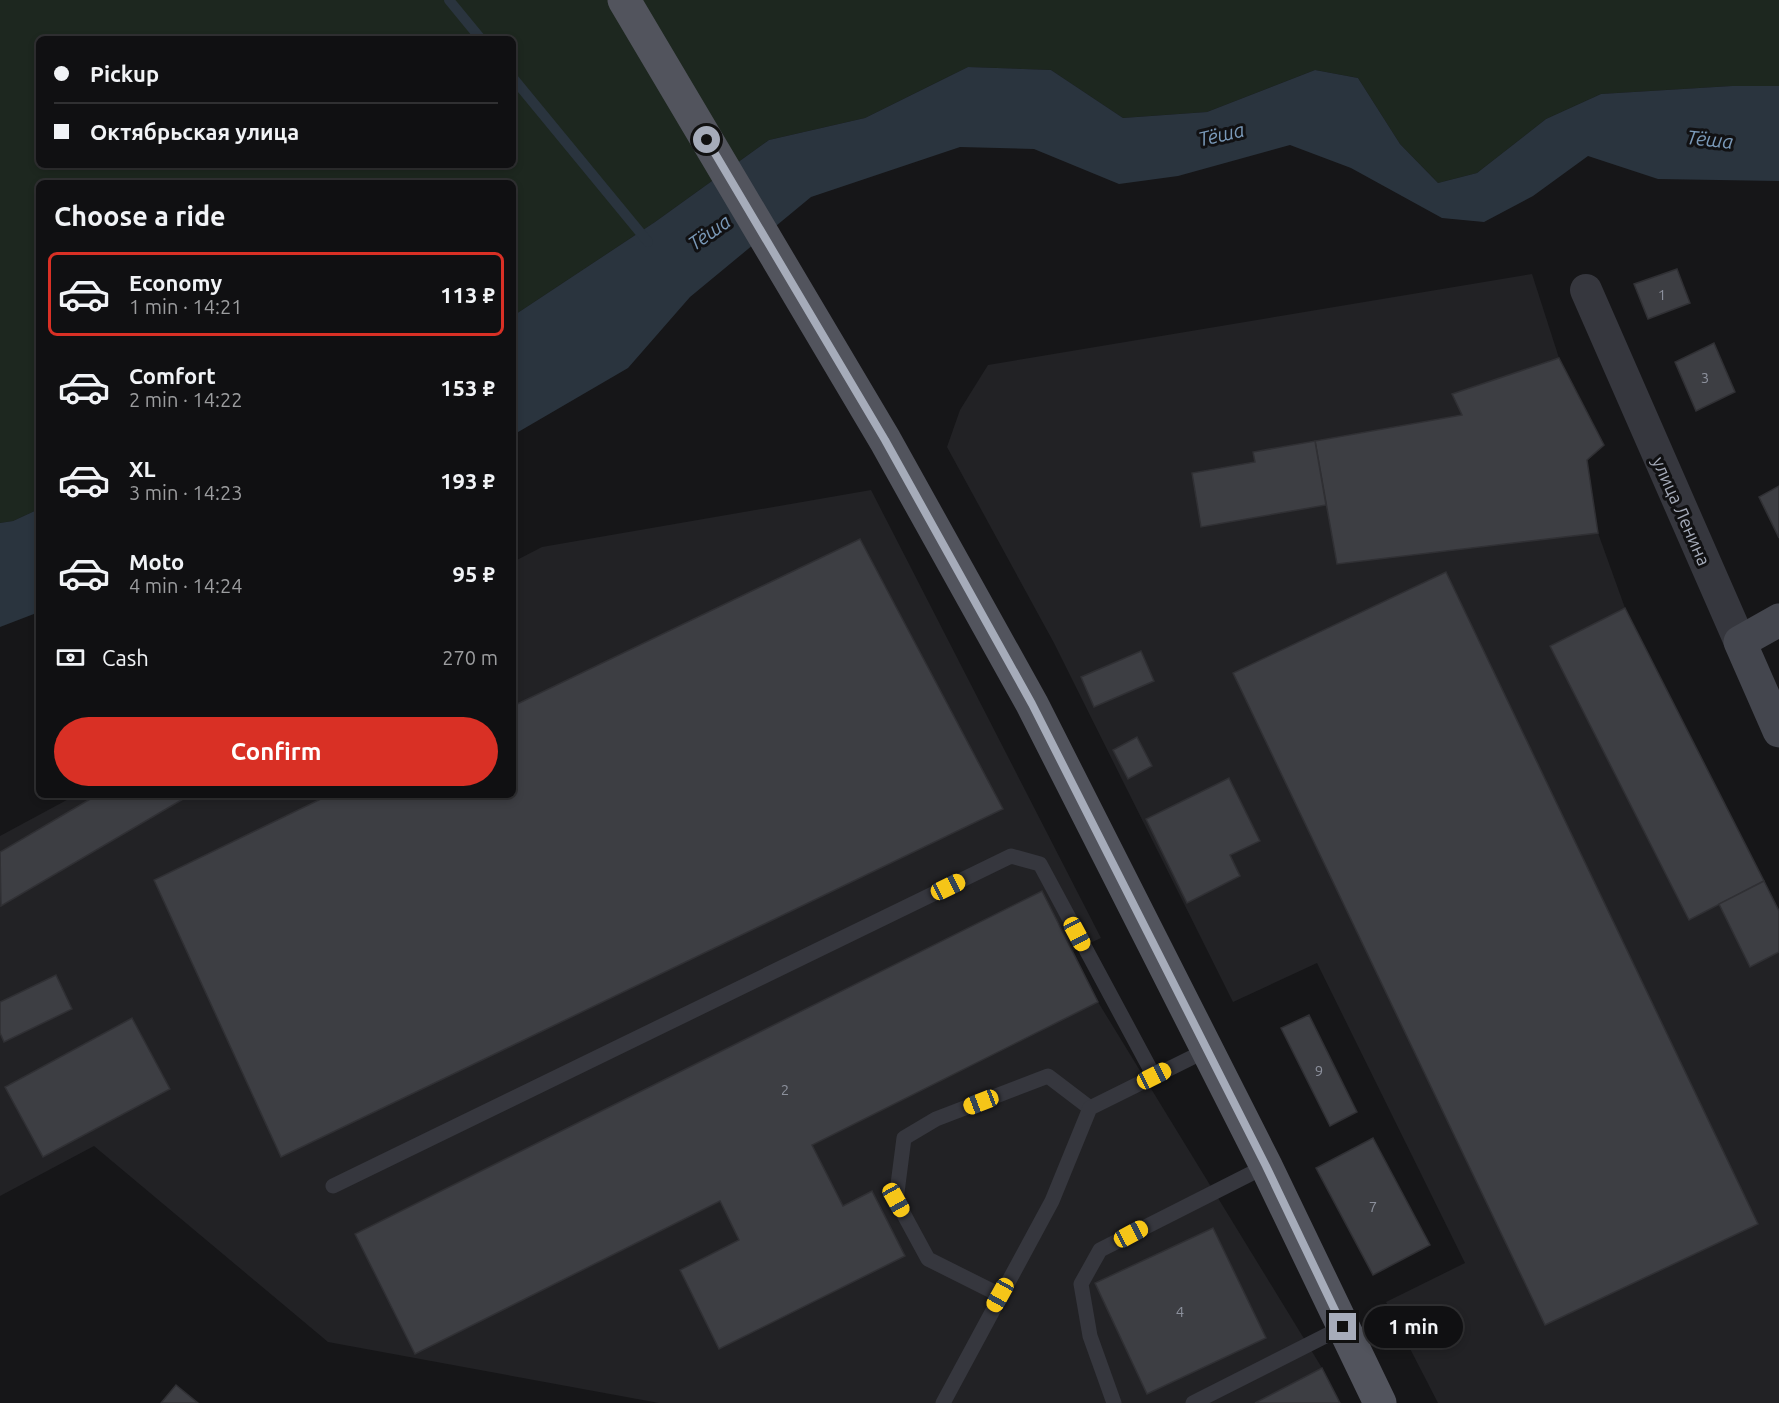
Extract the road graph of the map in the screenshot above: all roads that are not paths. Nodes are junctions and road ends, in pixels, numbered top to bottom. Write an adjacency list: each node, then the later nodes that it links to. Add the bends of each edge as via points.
1 (624, 0): 6 (main road, via 885,440 1032,704)
2 (1586, 290): 4 (street, улица Ленина)
3 (1779, 620): 4 (street)
4 (1740, 642): 5 (street, улица Ленина)
5 (1779, 731)
6 (1207, 1050): 7 (lane); 9 (main road)
7 (1154, 1076): 8 (lane); 10 (lane, via 1040,864 1011,856)
8 (1090, 1108): 11 (lane, via 1052,1201); 11 (lane, via 1048,1076 936,1119 904,1138 896,1200 928,1259)
9 (1266, 1166): 12 (main road); 14 (lane, via 1100,1250 1081,1284 1090,1336)
10 (333, 1186)
11 (1000, 1295): 13 (lane)
12 (1343, 1327): 15 (lane); 16 (main road)
13 (943, 1403)
14 (1114, 1403)
15 (1193, 1403)
16 (1380, 1403)

